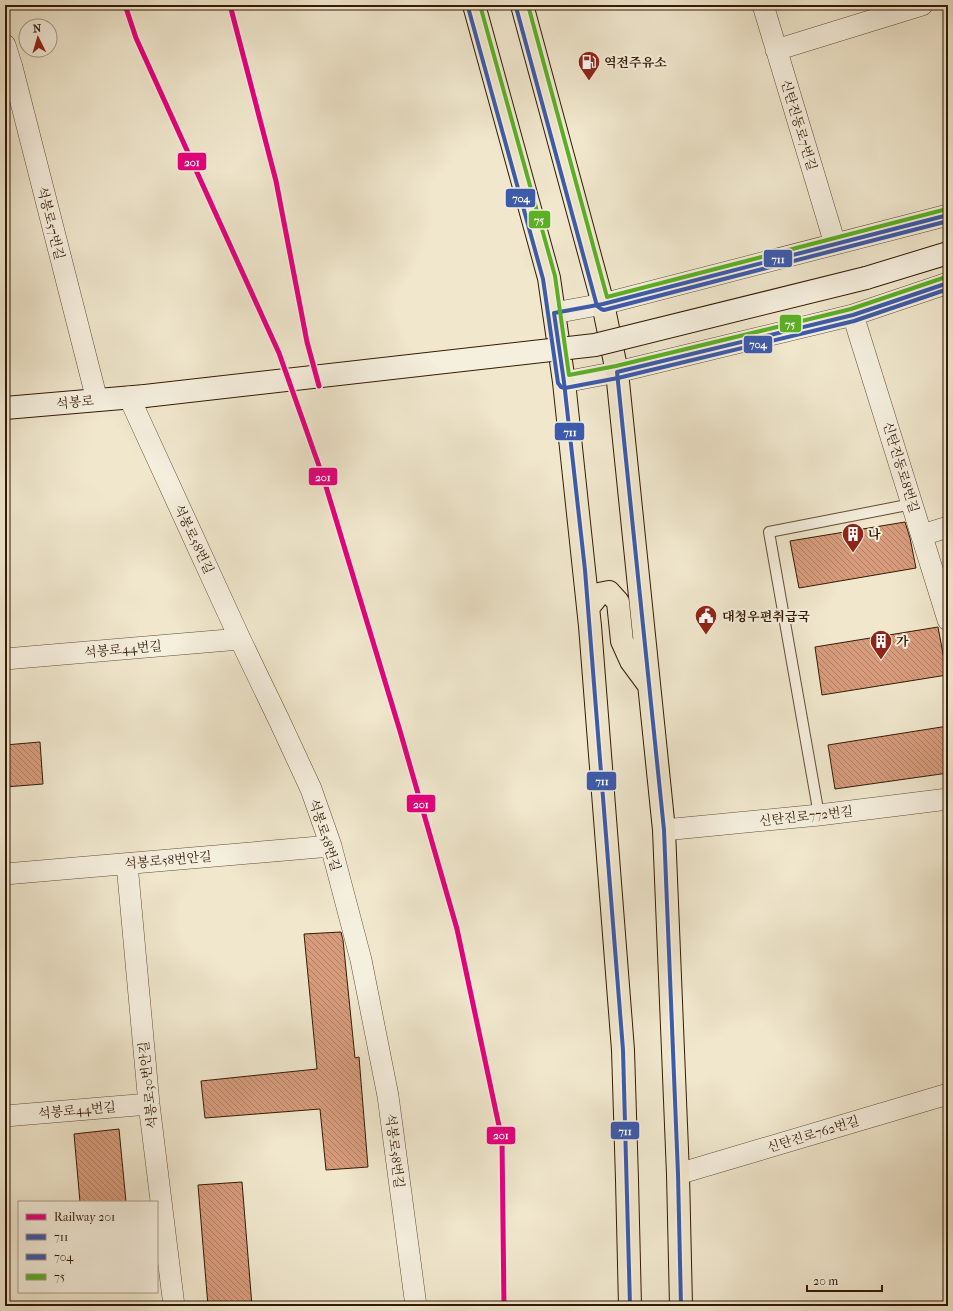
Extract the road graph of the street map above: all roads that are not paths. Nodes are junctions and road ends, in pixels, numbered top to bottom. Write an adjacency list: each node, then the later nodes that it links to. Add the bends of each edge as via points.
1 (474, 5): 13 (main road, via 549,278)
2 (522, 5): 12 (main road)
3 (763, 5): 6 (street, 신탄진동로7번길)
4 (922, 5): 6 (street)
5 (5, 46): 7 (street, 석봉로57번길)
6 (776, 50): 9 (street, 신탄진동로7번길)
7 (8, 68): 18 (street, 석봉로57번길)
8 (948, 215): 9 (street)
9 (835, 244): 12 (street)
10 (948, 253): 17 (main road, 석봉로, bridge, via 866,278 596,344)
11 (948, 283): 14 (street)
12 (603, 304): 13 (street); 15 (main road)
13 (554, 313): 16 (main road)
14 (853, 315): 15 (street); 20 (street, 신탄진동로8번길)
15 (617, 372): 16 (street); 27 (main road)
16 (564, 382): 23 (main road)
17 (137, 396): 18 (main road, 석봉로); 25 (street, 석봉로58번길)
18 (97, 400): 19 (main road, 석봉로)
19 (5, 408)
20 (912, 504): 22 (street, 신탄진동로8번길); 29 (lane, via 769,532)
21 (948, 527): 22 (street)
22 (922, 535): 24 (street, 신탄진동로8번길)
23 (588, 608): 27 (main road, via 599,594 609,592 618,602 622,641 631,661); 40 (main road, via 623,1050)
24 (948, 620)
25 (240, 639): 26 (street, 석봉로44번길); 31 (street, 석봉로58번길, via 311,790)
26 (5, 659)
27 (648, 685): 30 (main road)
28 (948, 799): 29 (street, 신탄진로772번길)
29 (819, 815): 30 (street, 신탄진로772번길)
30 (664, 830): 37 (main road)
31 (331, 846): 32 (street, 석봉로58번안길); 39 (street, 석봉로58번길, via 361,960 388,1096)
32 (127, 864): 33 (street, 석봉로58번안길); 35 (street, 석봉로30번안길)
33 (5, 874)
34 (948, 1094): 37 (street, 신탄진로762번길)
35 (149, 1104): 36 (street, 석봉로44번길); 38 (street, 석봉로30번안길)
36 (5, 1116)
37 (678, 1174): 41 (main road)
38 (174, 1306)
39 (416, 1306)
40 (630, 1306)
41 (681, 1306)

